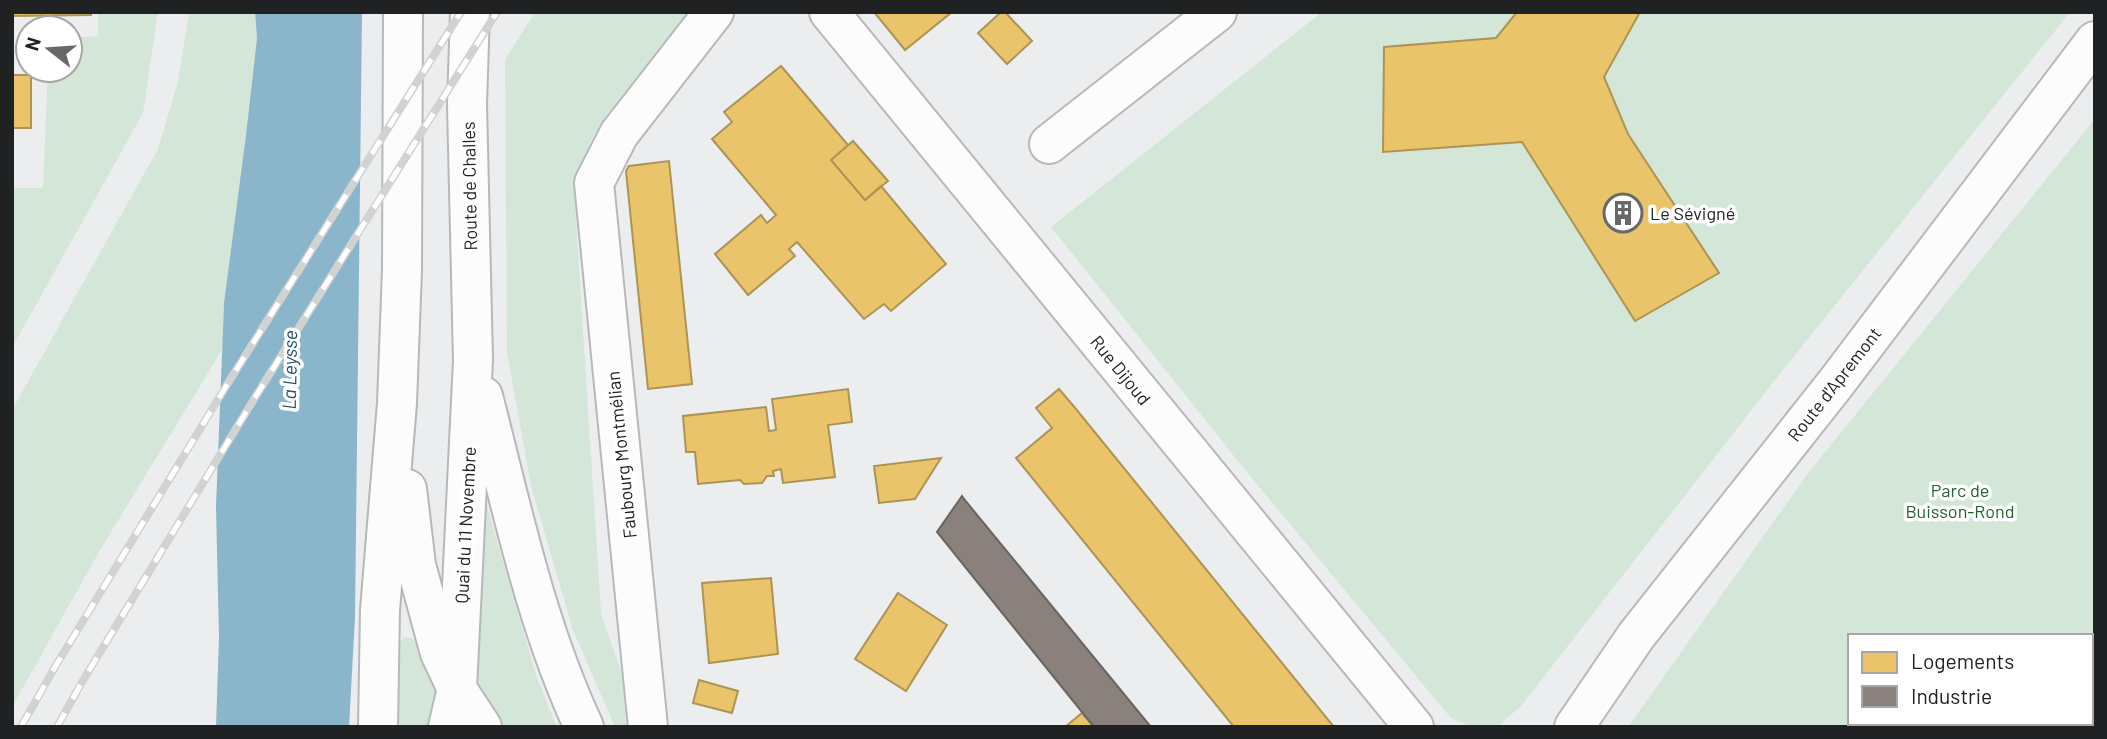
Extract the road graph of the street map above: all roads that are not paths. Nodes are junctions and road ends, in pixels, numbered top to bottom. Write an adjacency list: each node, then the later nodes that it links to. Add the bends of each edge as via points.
1 (403, 12): 9 (main road, Quai du 11 Novembre)
2 (470, 12): 8 (main road, Route de Challes, via 467,104)
3 (714, 12): 15 (main road, Faubourg Montmélian, via 619,134 594,183)
4 (829, 12): 16 (main road, Rue Dijoud)
5 (1217, 12): 7 (main road)
6 (2095, 41): 17 (main road, Route d'Apremont, via 1836,383 1636,636)
7 (1049, 144)
8 (473, 360): 10 (main road, Quai du 11 Novembre); 14 (main road, via 540,615)
9 (397, 403): 10 (main road, Quai du 11 Novembre, via 416,565 440,653); 11 (main road, Quai du 11 Novembre, via 380,610)
10 (457, 689): 12 (main road, Quai du 11 Novembre); 13 (main road)
11 (378, 727)
12 (447, 727)
13 (482, 727)
14 (584, 727)
15 (648, 727)
16 (1414, 727)
17 (1574, 727)

